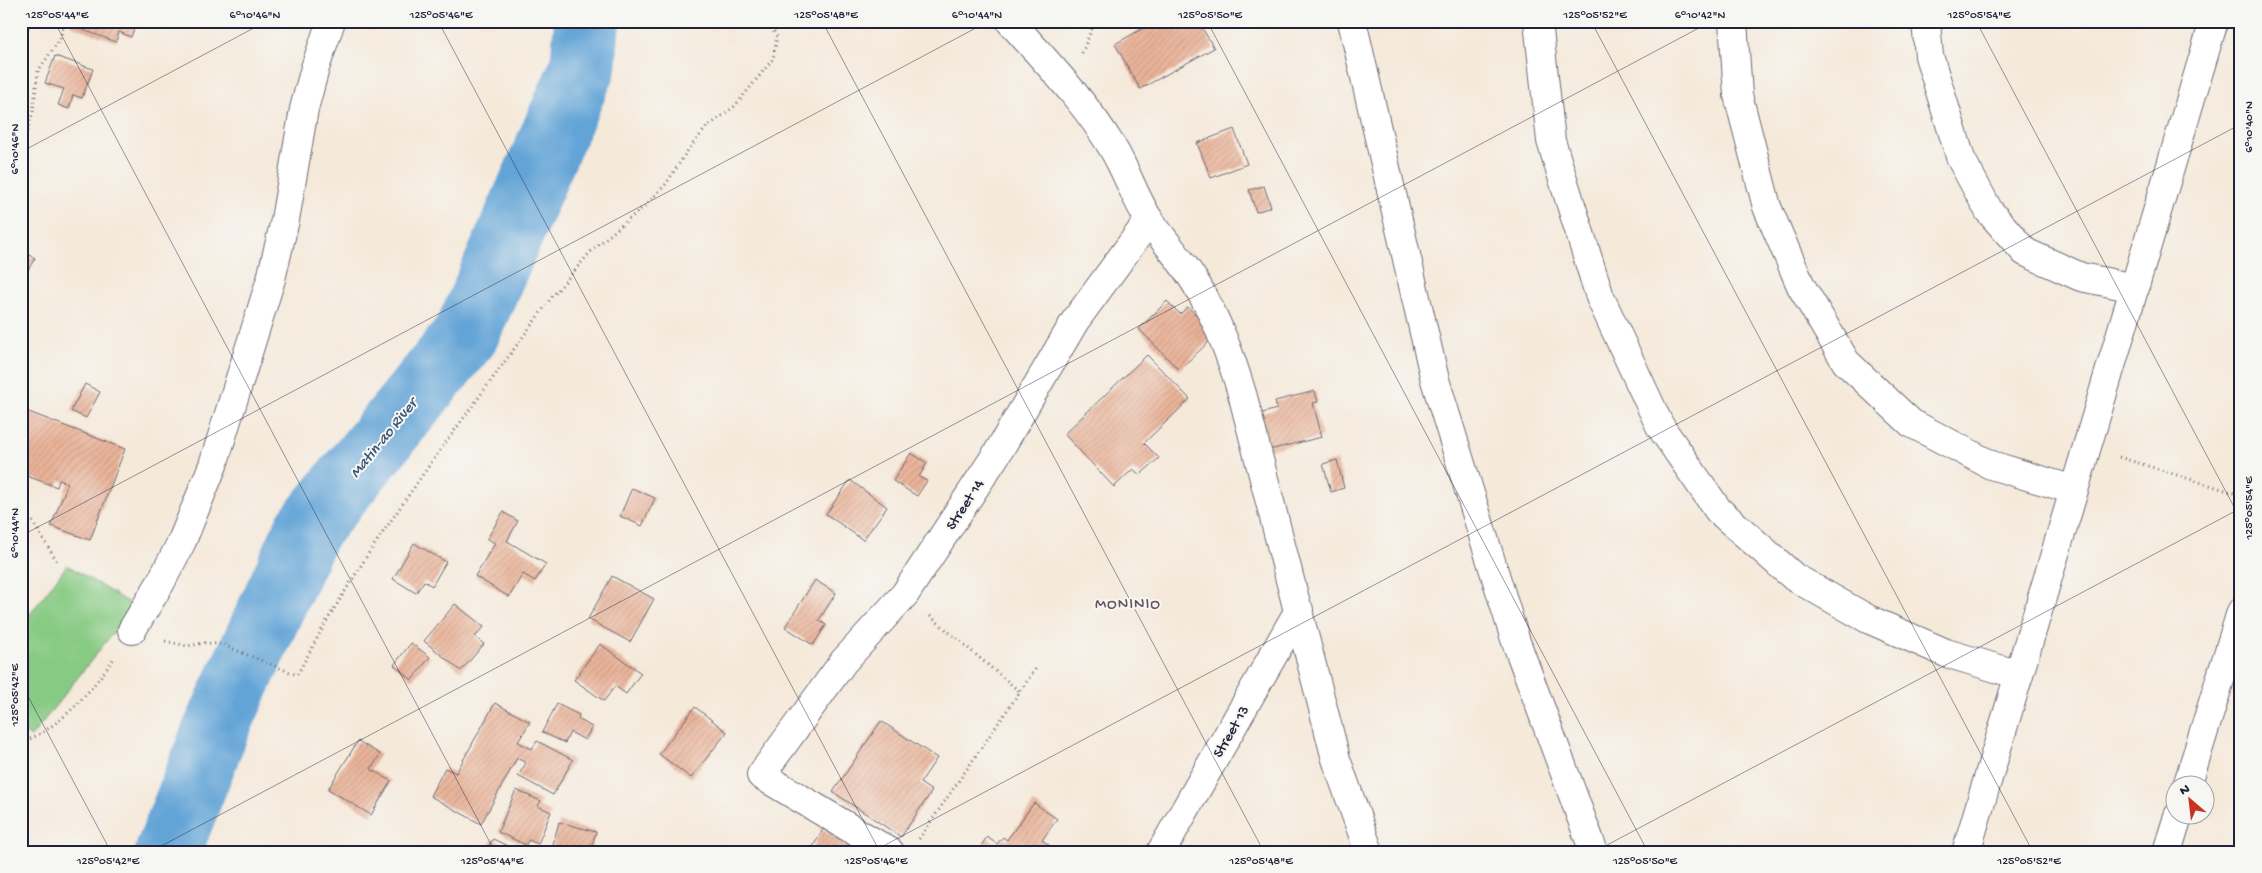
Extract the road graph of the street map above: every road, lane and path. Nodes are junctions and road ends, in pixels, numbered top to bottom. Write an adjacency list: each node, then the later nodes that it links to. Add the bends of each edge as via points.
1 (66, 21): 10 (path, via 60,39 38,71 33,112)
2 (331, 21): 21 (street, via 304,110 285,220 270,279 212,465 182,541)
3 (768, 21): 21 (path, via 777,37 773,58 735,106 706,128 666,184 593,249 552,297 370,551 297,675 221,644 187,646)
4 (1010, 21): 11 (street, via 1072,89 1093,118 1113,149)
5 (1352, 21): 31 (street, via 1435,380 1515,640)
6 (1538, 21): 23 (street, via 1551,141 1600,297 1660,426 1718,510 1794,578 1868,619 1946,653)
7 (1733, 21): 14 (street, via 1738,95 1768,207 1801,286 1846,362 1911,424 1991,465)
8 (1926, 21): 12 (street, via 1929,56 1961,159 1989,212 2025,252 2081,277)
9 (2214, 21): 12 (street)
10 (21, 150)
11 (1149, 220): 18 (street, Street 14, via 1075,321 998,452); 19 (street, via 1199,287 1233,362)
12 (2134, 288): 13 (street)
13 (2087, 447): 14 (street); 15 (path)
14 (2074, 490): 23 (street)
15 (2241, 495)
16 (21, 512): 17 (path, via 33,522)
17 (57, 562)
18 (905, 594): 24 (path); 28 (street, Street 14, via 844,661 761,775)
19 (1299, 610): 29 (street, Street 13); 30 (street, via 1336,759)
20 (2241, 612): 26 (street)
21 (132, 630): 25 (path, via 78,704 53,725)
22 (1036, 668): 24 (path)
23 (2019, 675): 32 (street)
24 (1020, 692): 28 (path)
25 (21, 743)
26 (2190, 776)
27 (2175, 826): 33 (street)
28 (903, 848)
29 (1161, 852)
30 (1369, 852)
31 (1594, 852)
32 (1966, 852)
33 (2167, 852)

